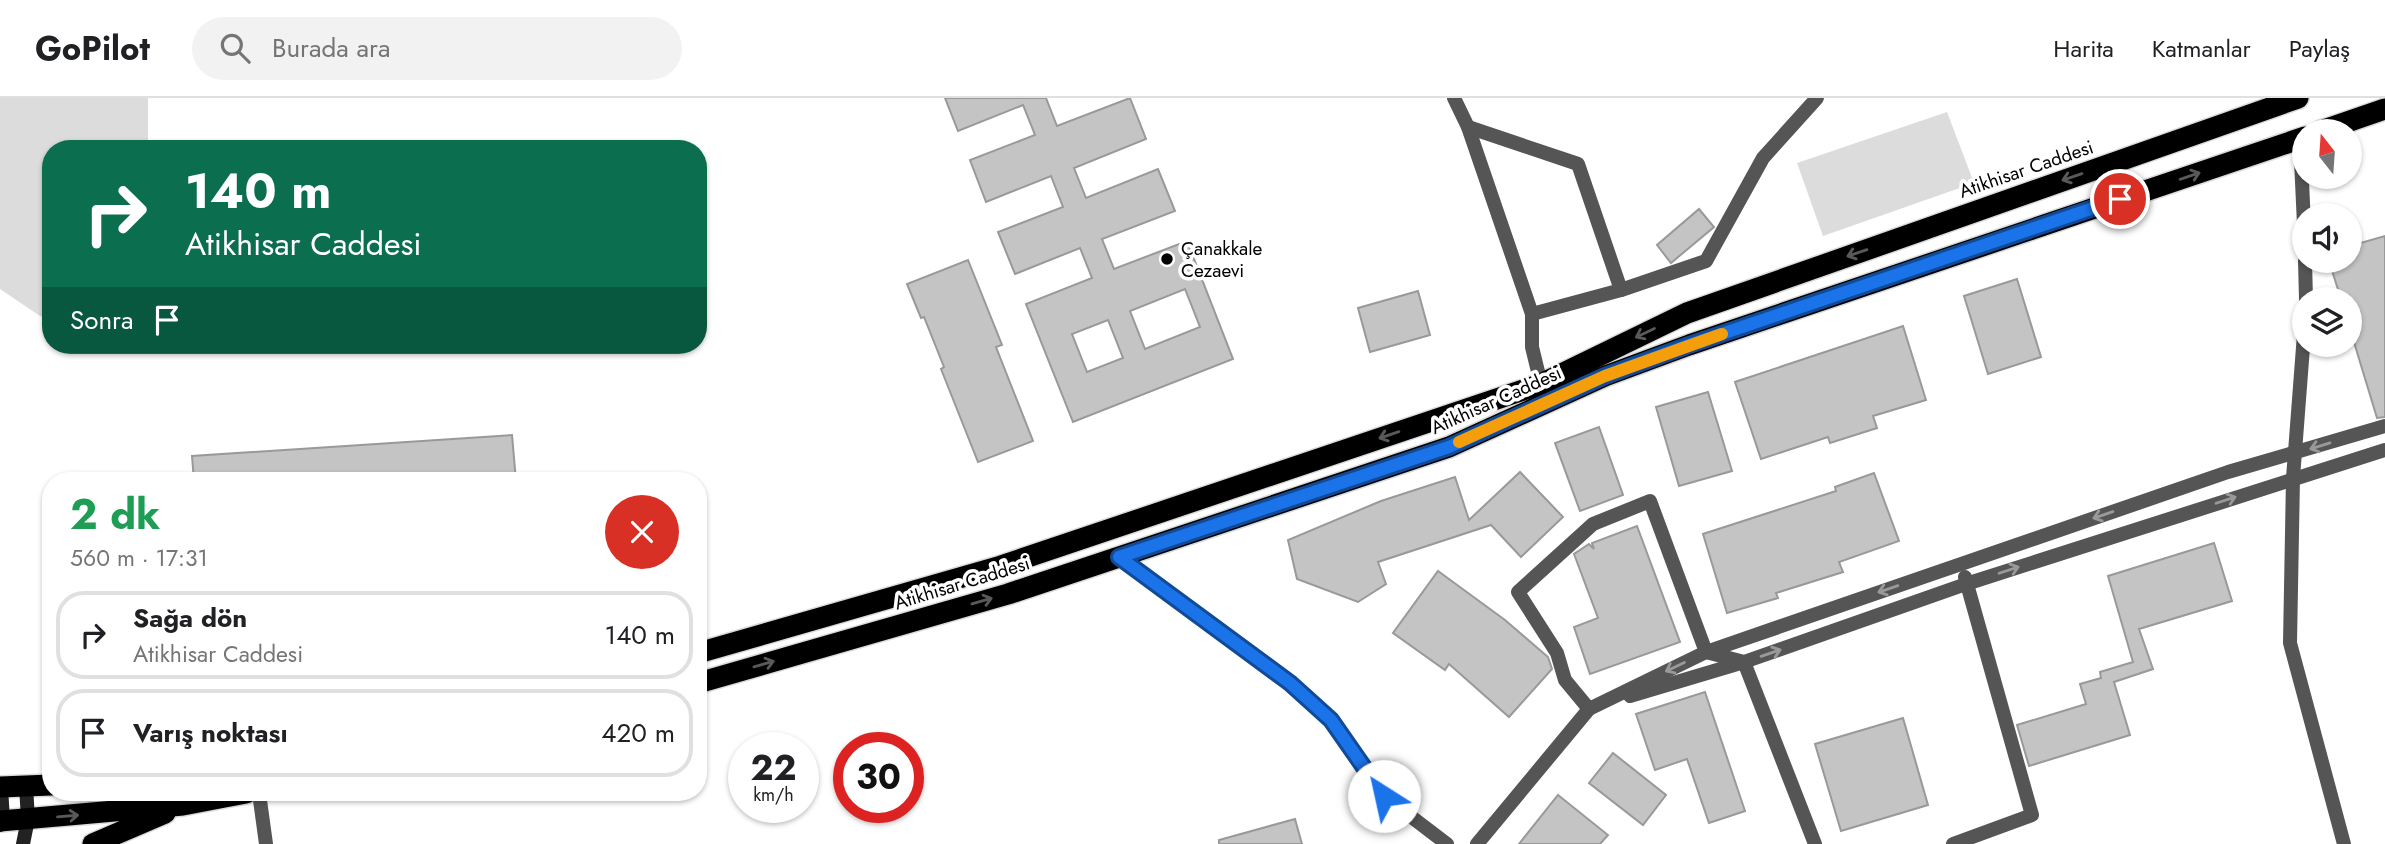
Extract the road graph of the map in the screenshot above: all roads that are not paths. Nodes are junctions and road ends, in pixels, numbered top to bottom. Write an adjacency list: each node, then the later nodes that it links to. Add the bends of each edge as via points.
1 (1454, 98): 7 (street)
2 (1817, 98): 9 (street, via 1763,158 1706,261)
3 (2298, 98): 4 (highway, Atikhisar Caddesi)
4 (2260, 104): 12 (highway, Atikhisar Caddesi, one-way to 12, via 1687,313)
5 (2385, 109): 6 (highway)
6 (2356, 119)
7 (1468, 127): 9 (street, via 1578,164); 10 (street)
8 (2292, 141): 18 (highway, Atikhisar Caddesi, one-way to 8, via 1449,447 1605,376 1689,345)
9 (1620, 290): 10 (street)
10 (1532, 314): 12 (street, via 1532,346)
11 (2302, 357): 15 (street)
12 (1541, 384): 16 (highway, Atikhisar Caddesi, one-way to 16)
13 (2385, 426): 15 (street, one-way to 15)
14 (2385, 450): 17 (street)
15 (2295, 453): 17 (street); 20 (street, one-way to 20)
16 (1334, 454): 18 (highway); 22 (highway, Atikhisar Caddesi, via 1001,566)
17 (2293, 478): 21 (street, one-way to 17); 42 (street, via 2290,643)
18 (1345, 480): 19 (highway, Atikhisar Caddesi)
19 (1119, 557): 25 (highway, Atikhisar Caddesi, one-way to 19, via 1008,594); 38 (street, via 1290,683 1331,720 1384,796)
20 (1964, 563): 21 (street); 23 (street, one-way to 23)
21 (1966, 584): 24 (street, one-way to 21); 41 (street, via 2032,815)
22 (707, 650)
23 (1706, 652): 24 (street); 26 (street, one-way to 26); 26 (street, via 1650,501 1593,524 1518,592 1558,653 1565,680)
24 (1744, 662): 26 (street); 40 (street)
25 (707, 680)
26 (1589, 709): 39 (street)
27 (42, 785): 28 (highway)
28 (26, 786): 29 (highway); 33 (main road)
29 (1, 787): 34 (main road)
30 (207, 801): 32 (highway)
31 (260, 801): 37 (street)
32 (183, 806): 33 (highway, one-way to 32); 36 (highway)
33 (28, 819): 34 (highway); 35 (main road)
34 (1, 822)
35 (23, 844)
36 (93, 844)
37 (265, 844)
38 (1447, 844)
39 (1477, 844)
40 (1815, 844)
41 (1953, 844)
42 (2344, 844)

